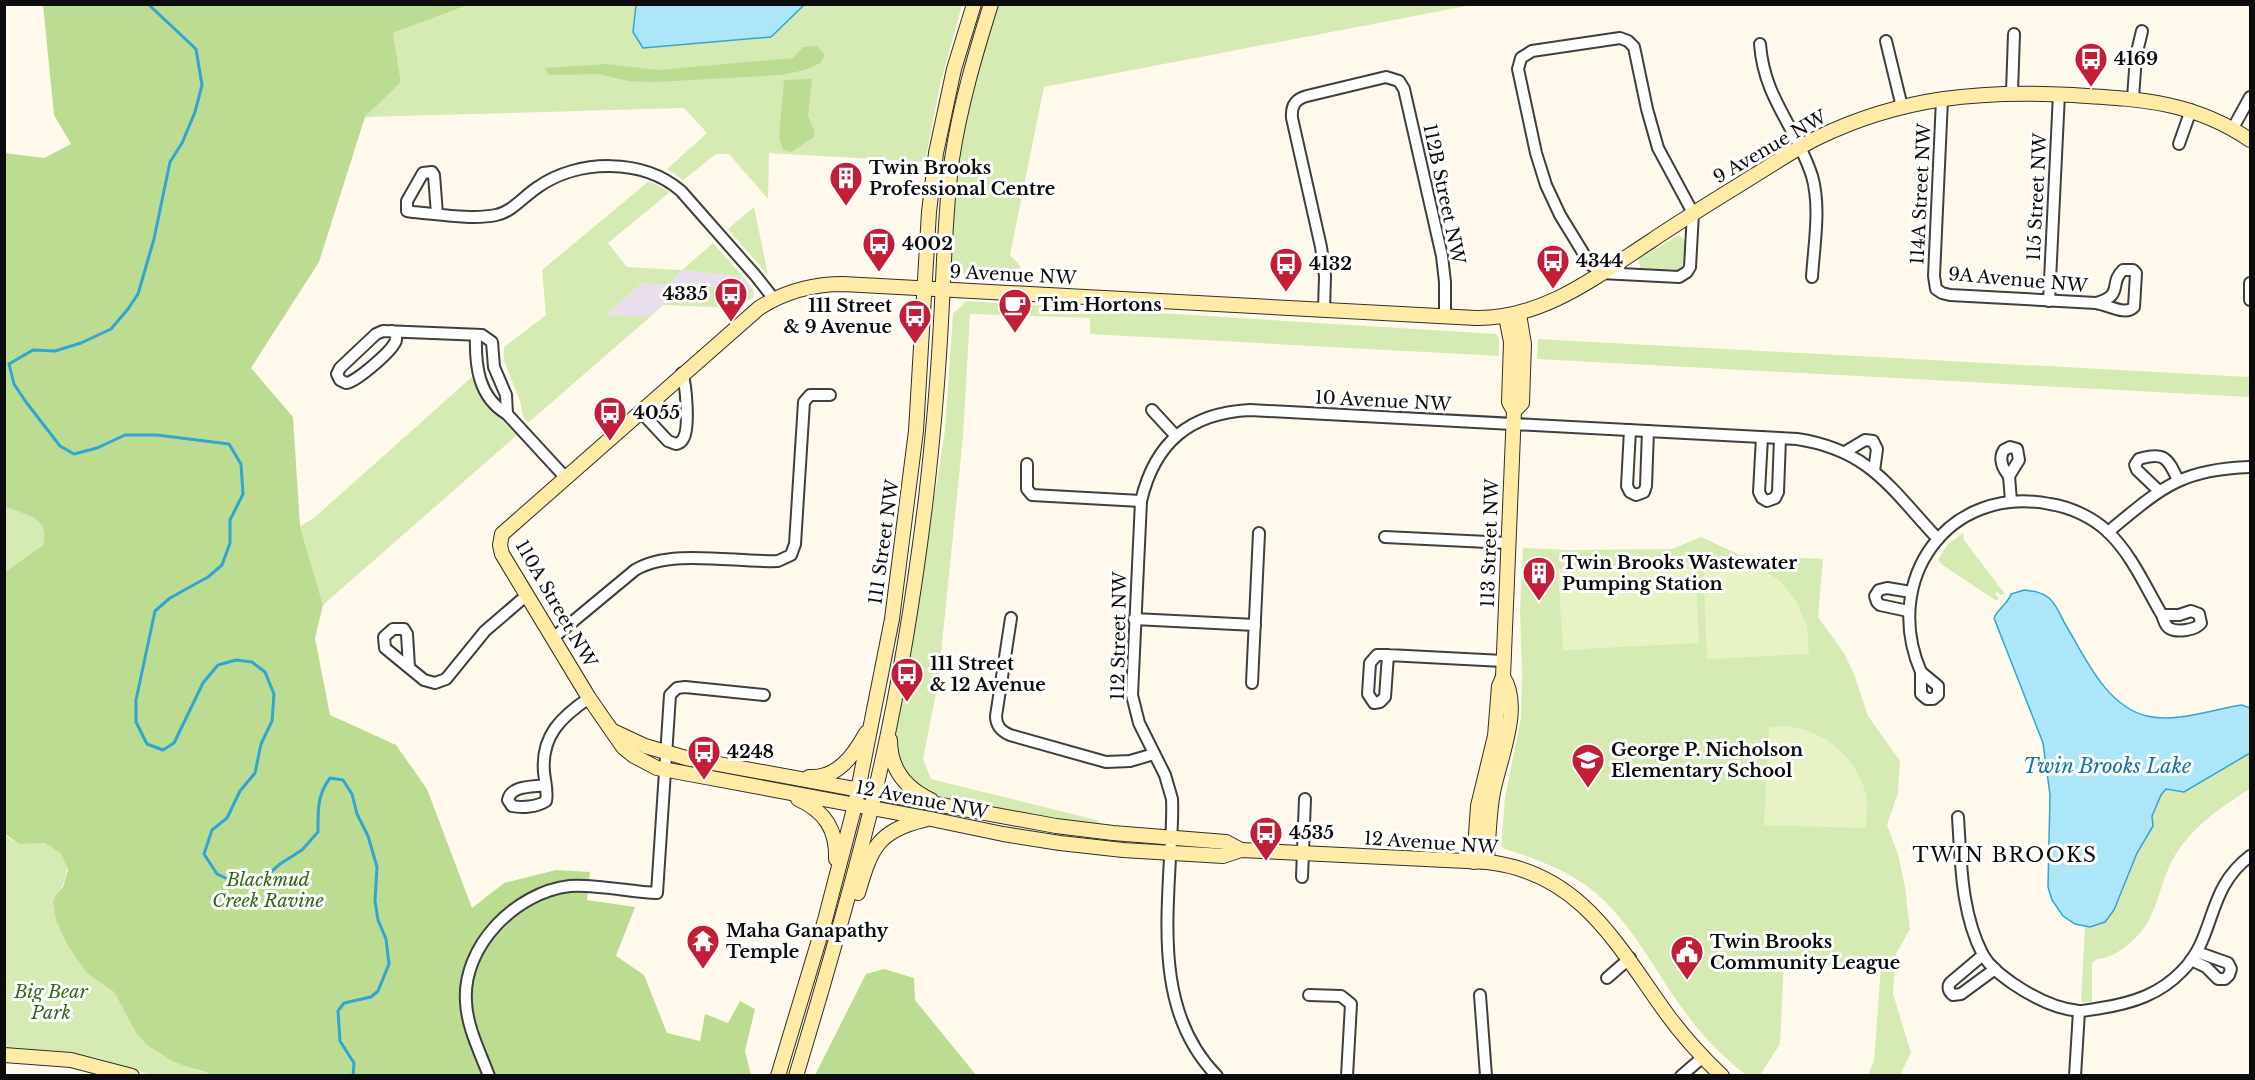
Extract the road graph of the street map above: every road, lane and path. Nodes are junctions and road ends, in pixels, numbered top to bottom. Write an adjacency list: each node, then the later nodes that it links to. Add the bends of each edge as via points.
1 (974, 4): 23 (street, 111 Street NW, via 939,133)
2 (991, 4): 24 (street, 111 Street NW, via 970,73 952,158)
3 (2142, 31): 10 (street)
4 (2014, 34): 7 (street)
5 (1886, 40): 12 (street)
6 (1760, 44): 17 (street, via 1769,90)
7 (2012, 92): 8 (street, 9 Avenue NW); 11 (street, 9 Avenue NW)
8 (2059, 94): 10 (street, 9 Avenue NW); 27 (street, 115 Street NW)
9 (2250, 97): 14 (street)
10 (2133, 98): 13 (street, 9 Avenue NW)
11 (1942, 99): 12 (street, 9 Avenue NW); 25 (street, 114A Street NW, via 1934,276)
12 (1902, 107): 17 (street, 9 Avenue NW, via 1852,123)
13 (2191, 110): 14 (street, 9 Avenue NW); 16 (street)
14 (2233, 129): 15 (street, 9 Avenue NW)
15 (2250, 140)
16 (2179, 144)
17 (1801, 147): 18 (street, 9 Avenue NW); 21 (street, via 1816,198)
18 (1693, 213): 20 (street, 9 Avenue NW); 20 (street, via 1690,267 1684,276); 20 (street, via 1658,148 1635,53 1628,41 1615,38 1532,51 1521,58 1518,69 1546,185 1584,255)
19 (437, 214): 26 (street, via 496,215 547,181 590,168 646,171 681,190)
20 (1601, 273): 31 (street, 9 Avenue NW, via 1556,300)
21 (1812, 277)
22 (2250, 283): 28 (street)
23 (925, 288): 24 (street, 9 Avenue NW); 26 (street, 9 Avenue NW, via 835,284 806,288); 76 (street, 111 Street NW, via 907,516)
24 (942, 289): 30 (street, 9 Avenue NW); 77 (street, 111 Street NW, via 925,499)
25 (1937, 290): 27 (street, 9A Avenue NW, via 1950,295)
26 (774, 299): 35 (street, 110A Street NW)
27 (2049, 300): 29 (street, 9A Avenue NW)
28 (2250, 300)
29 (2096, 303): 29 (street, 9A Avenue NW, via 2130,311 2136,299 2136,273 2123,270 2113,295)
30 (1324, 310): 32 (street, 9 Avenue NW); 32 (street, 112B Street NW, via 1323,258 1292,118 1294,104 1306,96 1382,77 1400,81 1404,89 1442,256)
31 (1512, 315): 32 (street, 9 Avenue NW); 40 (street, 113 Street NW, via 1524,344 1522,403)
32 (1444, 316)
33 (392, 331): 33 (street, via 376,334 342,365 337,374 340,380 354,381 390,349 396,340); 34 (street)
34 (476, 335): 39 (street, via 477,370 484,390 497,408); 39 (street, via 486,336 492,342 494,367 506,395)
35 (682, 373): 38 (street, 110A Street NW); 38 (street, via 687,402 682,441 668,441)
36 (830, 395): 68 (street, via 810,395 804,402 795,544 786,559 676,559 648,563)
37 (1152, 410): 43 (street)
38 (640, 411): 51 (street, 110A Street NW)
39 (507, 414): 51 (street)
40 (1514, 418): 41 (street, 10 Avenue NW); 43 (street, 10 Avenue NW, via 1250,410 1215,415); 60 (street, 113 Street NW)
41 (1630, 430): 42 (street, 10 Avenue NW); 42 (street, via 1628,486 1636,495 1644,492 1646,486)
42 (1648, 431): 44 (street, 10 Avenue NW)
43 (1175, 435): 54 (street, 112 Street NW, via 1151,470)
44 (1762, 437): 45 (street, 10 Avenue NW); 45 (street, via 1759,492 1767,501 1778,492)
45 (1780, 438): 46 (street, 10 Avenue NW, via 1809,441)
46 (1845, 452): 49 (street, 10 Avenue NW); 49 (street, via 1864,440 1873,441 1877,449)
47 (1028, 464): 54 (street, via 1027,489 1032,495)
48 (2250, 467): 52 (street, via 2212,470)
49 (1874, 471): 59 (street, 10 Avenue NW)
50 (2009, 476): 55 (street)
51 (565, 477): 62 (street, 110A Street NW, via 501,537 502,554)
52 (2178, 480): 53 (street); 53 (street, via 2163,457 2139,459 2137,470)
53 (2159, 491): 56 (street)
54 (1141, 501): 66 (street, 112 Street NW)
55 (2011, 501): 56 (street, via 2065,507); 59 (street, via 1967,516)
56 (2108, 532): 64 (street)
57 (1259, 533): 67 (street)
58 (1384, 537): 60 (street)
59 (1938, 539): 61 (street, via 1921,564)
60 (1508, 543): 70 (street, 113 Street NW)
61 (1911, 592): 63 (street); 63 (street, via 1887,588 1875,596 1880,605)
62 (527, 595): 68 (street, 110A Street NW); 71 (street, via 485,631 443,681 427,682)
63 (1908, 611): 72 (street, via 1912,646)
64 (2162, 615)
65 (1011, 618): 78 (street, via 996,716 999,728 1010,735 1106,762)
66 (1134, 619): 67 (street); 78 (street, 112 Street NW, via 1132,695 1138,723)
67 (1255, 626): 73 (street)
68 (553, 638): 75 (street, 110A Street NW)
69 (1388, 655): 70 (street)
70 (1503, 661): 96 (street, 113 Street NW, via 1495,736 1479,806)
71 (409, 667)
72 (1921, 672)
73 (1252, 683)
74 (764, 695): 79 (street, via 677,688 669,698)
75 (589, 698): 79 (street, 12 Avenue NW, via 613,731 630,737); 81 (street, via 564,716 550,737 544,760)
76 (873, 718): 80 (street, via 855,753 841,767 816,778); 83 (street, 111 Street NW)
77 (890, 719): 84 (street, 111 Street NW); 87 (street, via 890,750 900,776 918,793)
78 (1154, 754): 91 (street, 112 Street NW, via 1170,791)
79 (664, 761): 80 (street, 12 Avenue NW); 82 (street, 12 Avenue NW); 110 (street, via 657,893 574,886 554,890 508,914 479,948 469,975 466,1004)
80 (783, 776): 83 (street, 12 Avenue NW)
81 (545, 785)
82 (771, 790): 86 (street, 12 Avenue NW); 98 (street, via 812,806 826,819 836,847)
83 (858, 790): 84 (street, 12 Avenue NW); 86 (street, 111 Street NW)
84 (874, 793): 87 (street, 12 Avenue NW); 88 (street, 111 Street NW)
85 (1305, 799): 94 (street)
86 (855, 805): 88 (street, 12 Avenue NW); 98 (street, 111 Street NW)
87 (943, 805): 91 (street, 12 Avenue NW, via 1056,826)
88 (871, 808): 90 (street, 12 Avenue NW); 99 (street, 111 Street NW)
89 (1958, 817): 100 (street, via 1965,901)
90 (931, 819): 93 (street, 12 Avenue NW, via 1060,843); 99 (street, via 907,824 878,843 865,868 848,925)
91 (1172, 838): 92 (street, 12 Avenue NW, via 1226,842); 93 (street, 112 Street NW)
92 (1241, 850): 93 (street, 12 Avenue NW, via 1223,856); 94 (street, 12 Avenue NW)
93 (1170, 853): 113 (street, 112 Street NW, via 1168,966 1172,993 1189,1037)
94 (1303, 853): 96 (street, 12 Avenue NW); 97 (street)
95 (2250, 856): 106 (street, via 2222,888 2194,956 2173,980 2149,996)
96 (1480, 862): 101 (street, 12 Avenue NW, via 1528,873 1569,894 1607,928)
97 (1302, 877)
98 (835, 880): 111 (street, 111 Street NW)
99 (832, 955): 112 (street, 111 Street NW)
100 (1983, 955): 102 (street); 102 (street, via 1951,981 1950,991 1961,994)
101 (1630, 958): 103 (street); 108 (street, 12 Avenue NW, via 1664,1010)
102 (1995, 969): 106 (street, via 2022,990)
103 (1606, 978)
104 (1309, 995): 114 (street, via 1341,996 1351,1004)
105 (1480, 995): 115 (street)
106 (2079, 1011): 118 (street)
107 (4, 1055): 109 (street, via 71,1060)
108 (1702, 1057): 116 (street); 117 (street, 12 Avenue NW)
109 (132, 1076)
110 (489, 1076)
111 (778, 1076)
112 (796, 1076)
113 (1217, 1076)
114 (1347, 1076)
115 (1486, 1076)
116 (1681, 1076)
117 (1722, 1076)
118 (2075, 1076)

